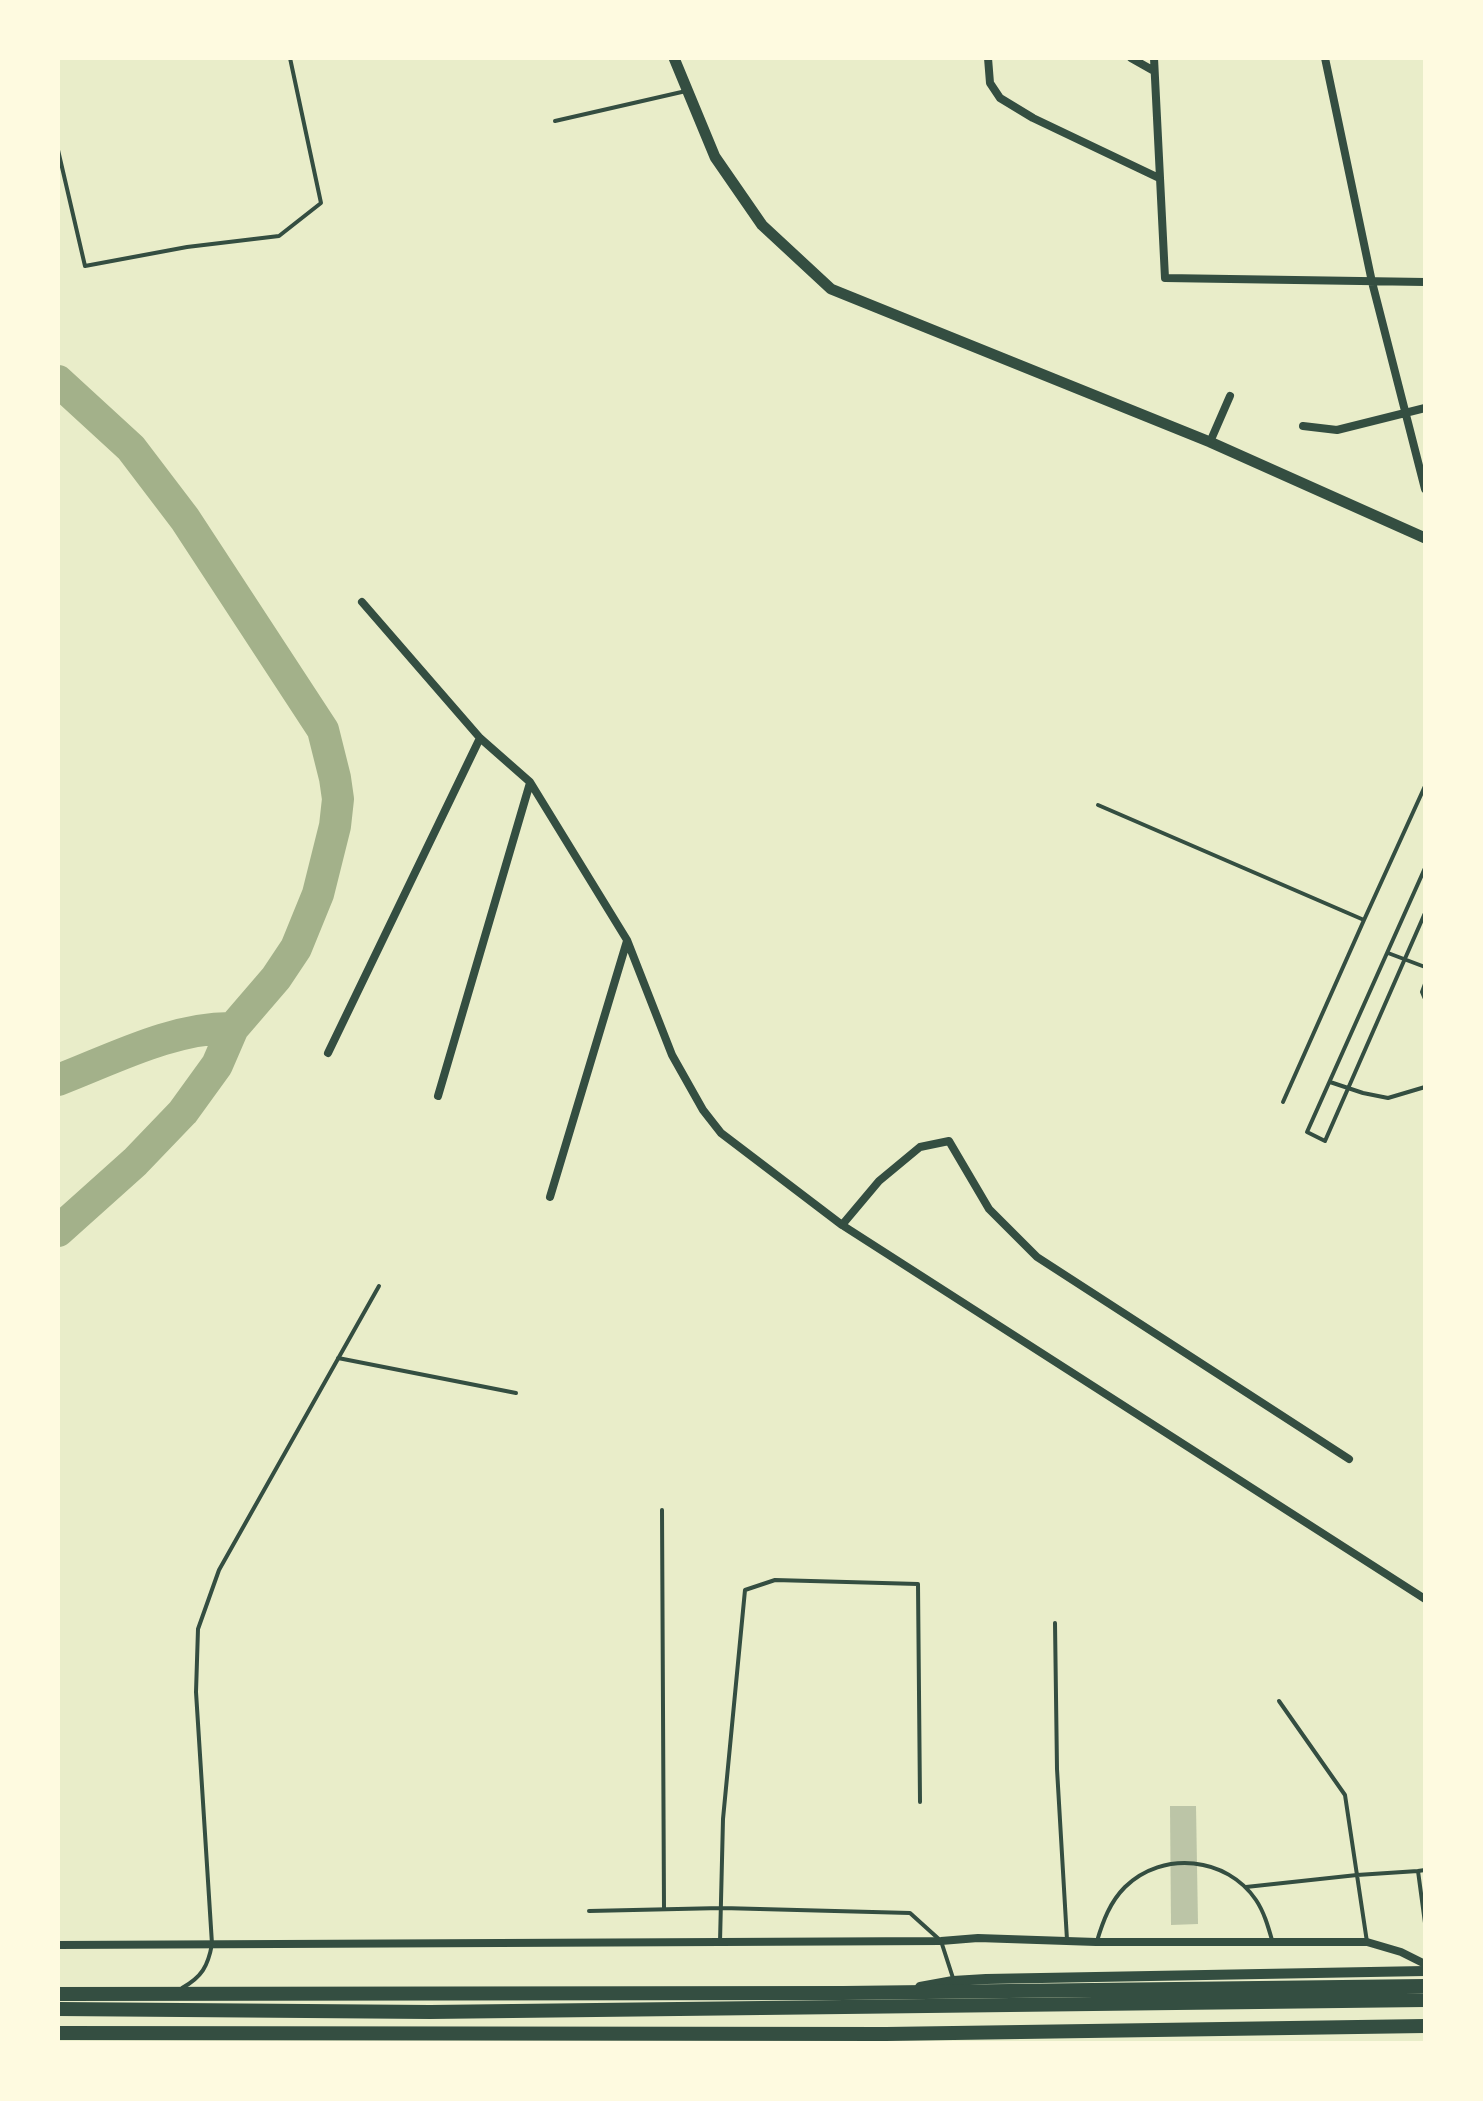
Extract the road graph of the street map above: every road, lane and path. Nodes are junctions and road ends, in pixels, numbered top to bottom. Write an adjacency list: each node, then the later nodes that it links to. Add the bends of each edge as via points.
1 (290, 58): 10 (lane, via 321,203 279,236 85,266)
2 (674, 58): 8 (main road)
3 (988, 58): 11 (street, via 990,83 1000,98)
4 (1131, 58): 7 (street)
5 (1154, 58): 7 (street)
6 (1325, 58): 12 (street)
7 (1154, 71): 11 (street)
8 (686, 91): 9 (lane); 18 (main road, via 715,157 762,225 831,289)
9 (555, 121)
10 (58, 150)
11 (1159, 178): 12 (street, via 1165,278)
12 (1372, 282): 13 (street); 16 (street)
13 (1425, 282)
14 (1230, 396): 18 (street)
15 (1425, 408): 16 (street)
16 (1405, 414): 17 (street, via 1337,430); 19 (street)
17 (1303, 426)
18 (1210, 442): 20 (main road)
19 (1425, 489)
20 (1425, 538)
21 (362, 602): 22 (street)
22 (480, 738): 23 (street); 35 (street)
23 (530, 782): 29 (street); 39 (street)
24 (1425, 786): 28 (lane)
25 (1098, 805): 28 (lane)
26 (1425, 868): 30 (lane)
27 (1425, 913): 31 (lane)
28 (1364, 920): 40 (lane)
29 (627, 940): 41 (street); 42 (street, via 672,1055 703,1110 721,1133)
30 (1388, 953): 31 (lane); 36 (lane)
31 (1404, 960): 32 (lane); 38 (lane)
32 (1425, 967)
33 (1425, 984): 34 (lane)
34 (1425, 999)
35 (328, 1053)
36 (1330, 1082): 38 (lane); 38 (lane, via 1307,1132 1325,1141)
37 (1425, 1087): 38 (lane, via 1388,1098)
38 (1349, 1088)
39 (438, 1096)
40 (1283, 1102)
41 (550, 1197)
42 (842, 1225): 46 (street, via 879,1181 920,1147 949,1141 989,1209 1037,1257); 48 (street)
43 (379, 1286): 44 (lane)
44 (338, 1358): 45 (lane); 66 (lane, via 219,1570 198,1629 196,1692)
45 (516, 1393)
46 (1349, 1459)
47 (662, 1510): 57 (lane)
48 (1425, 1599)
49 (1055, 1623): 60 (lane)
50 (1279, 1701): 54 (lane, via 1345,1795)
51 (920, 1802): 56 (lane, via 918,1584 775,1580 745,1590 723,1819)
52 (1425, 1870): 53 (lane)
53 (1418, 1871): 54 (lane); 59 (lane)
54 (1357, 1875): 55 (lane); 64 (lane)
55 (1246, 1887): 63 (lane, via 1223,1871 1195,1863 1151,1870 1116,1898); 65 (lane, via 1262,1911)
56 (722, 1908): 57 (lane); 61 (lane, via 910,1913); 62 (lane)
57 (664, 1909): 58 (lane)
58 (589, 1911)
59 (1425, 1923)
60 (1067, 1940): 61 (street); 63 (street)
61 (941, 1941): 62 (street); 70 (lane)
62 (721, 1942): 66 (street)
63 (1096, 1942): 65 (street)
64 (1367, 1942): 65 (street); 68 (street)
65 (1272, 1943)
66 (212, 1944): 67 (street); 72 (lane, via 208,1965 197,1980 178,1989)
67 (58, 1945)
68 (1425, 1964)
69 (1425, 1971): 70 (street)
70 (953, 1981): 73 (street)
71 (1425, 1986): 73 (highway)
72 (58, 1992): 73 (highway)
73 (896, 1993)
74 (1425, 2000): 75 (highway, via 430,2012)
75 (58, 2009)
76 (1425, 2026): 77 (highway, via 886,2034)
77 (58, 2033)

